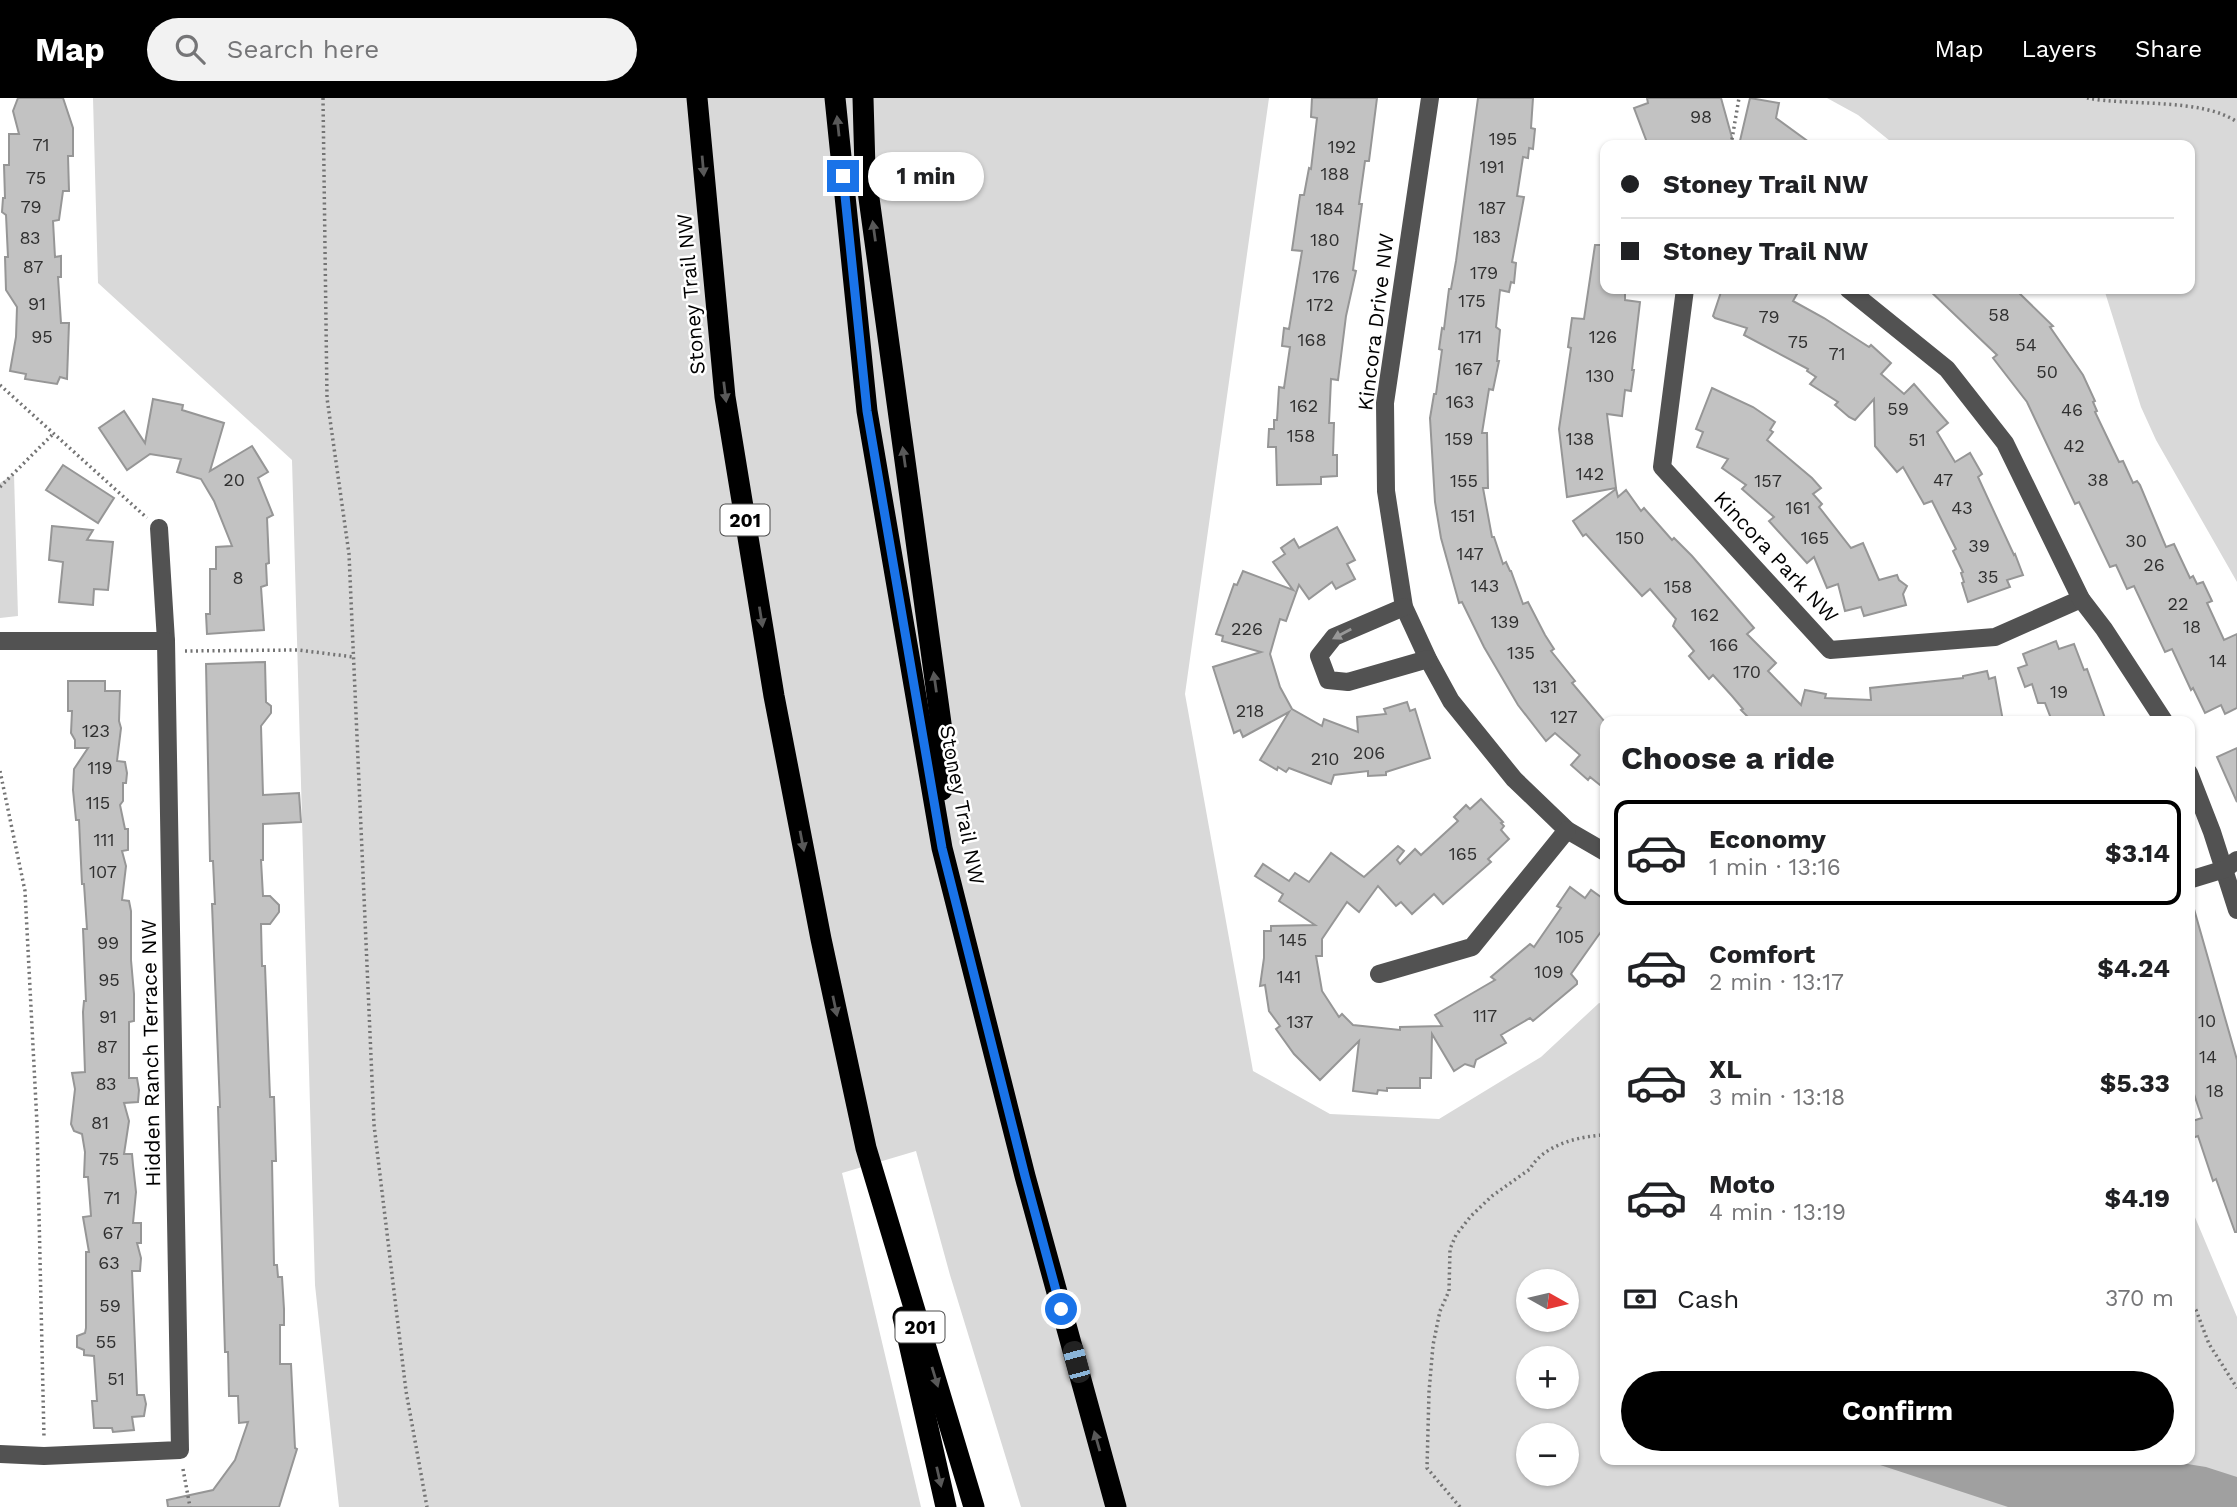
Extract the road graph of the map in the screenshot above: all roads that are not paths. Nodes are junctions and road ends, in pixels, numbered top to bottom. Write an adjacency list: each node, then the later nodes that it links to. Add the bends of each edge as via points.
1 (697, 98): 22 (highway, Stoney Trail NW / 201, one-way to 22, via 728,411 774,696)
2 (835, 98): 16 (highway, Stoney Trail NW, one-way to 2, via 867,411)
3 (863, 98): 16 (highway, one-way to 3, via 943,737 865,169)
4 (1430, 98): 9 (street, Kincora Drive NW, via 1385,403 1386,491)
5 (1684, 294): 8 (street, Kincora Park NW, via 1662,467 1830,650 1995,637)
6 (1854, 294): 8 (street, via 1947,369 2005,443)
7 (159, 528): 11 (street, Hidden Ranch Terrace NW)
8 (2081, 599): 13 (street)
9 (1404, 607): 12 (street, Kincora Drive NW); 12 (street, one-way to 12, via 1334,637 1319,656 1328,680 1348,682)
10 (0, 641): 11 (street)
11 (166, 641): 23 (street, Hidden Ranch Terrace NW, via 180,1450)
12 (1428, 659): 15 (street, Kincora Drive NW, via 1451,701 1514,779)
13 (2161, 716)
14 (2195, 785): 18 (street)
15 (1567, 830): 17 (street, Kincora Drive NW); 21 (street, via 1472,947)
16 (942, 848): 26 (highway, Stoney Trail NW, one-way to 16)
17 (1600, 849)
18 (2233, 866): 19 (street); 20 (street)
19 (2195, 878)
20 (2237, 910)
21 (1380, 974)
22 (866, 1148): 24 (highway, one-way to 24); 25 (highway, Stoney Trail NW / 201, one-way to 25)
23 (0, 1454)
24 (946, 1507)
25 (974, 1507)
26 (1116, 1507)

